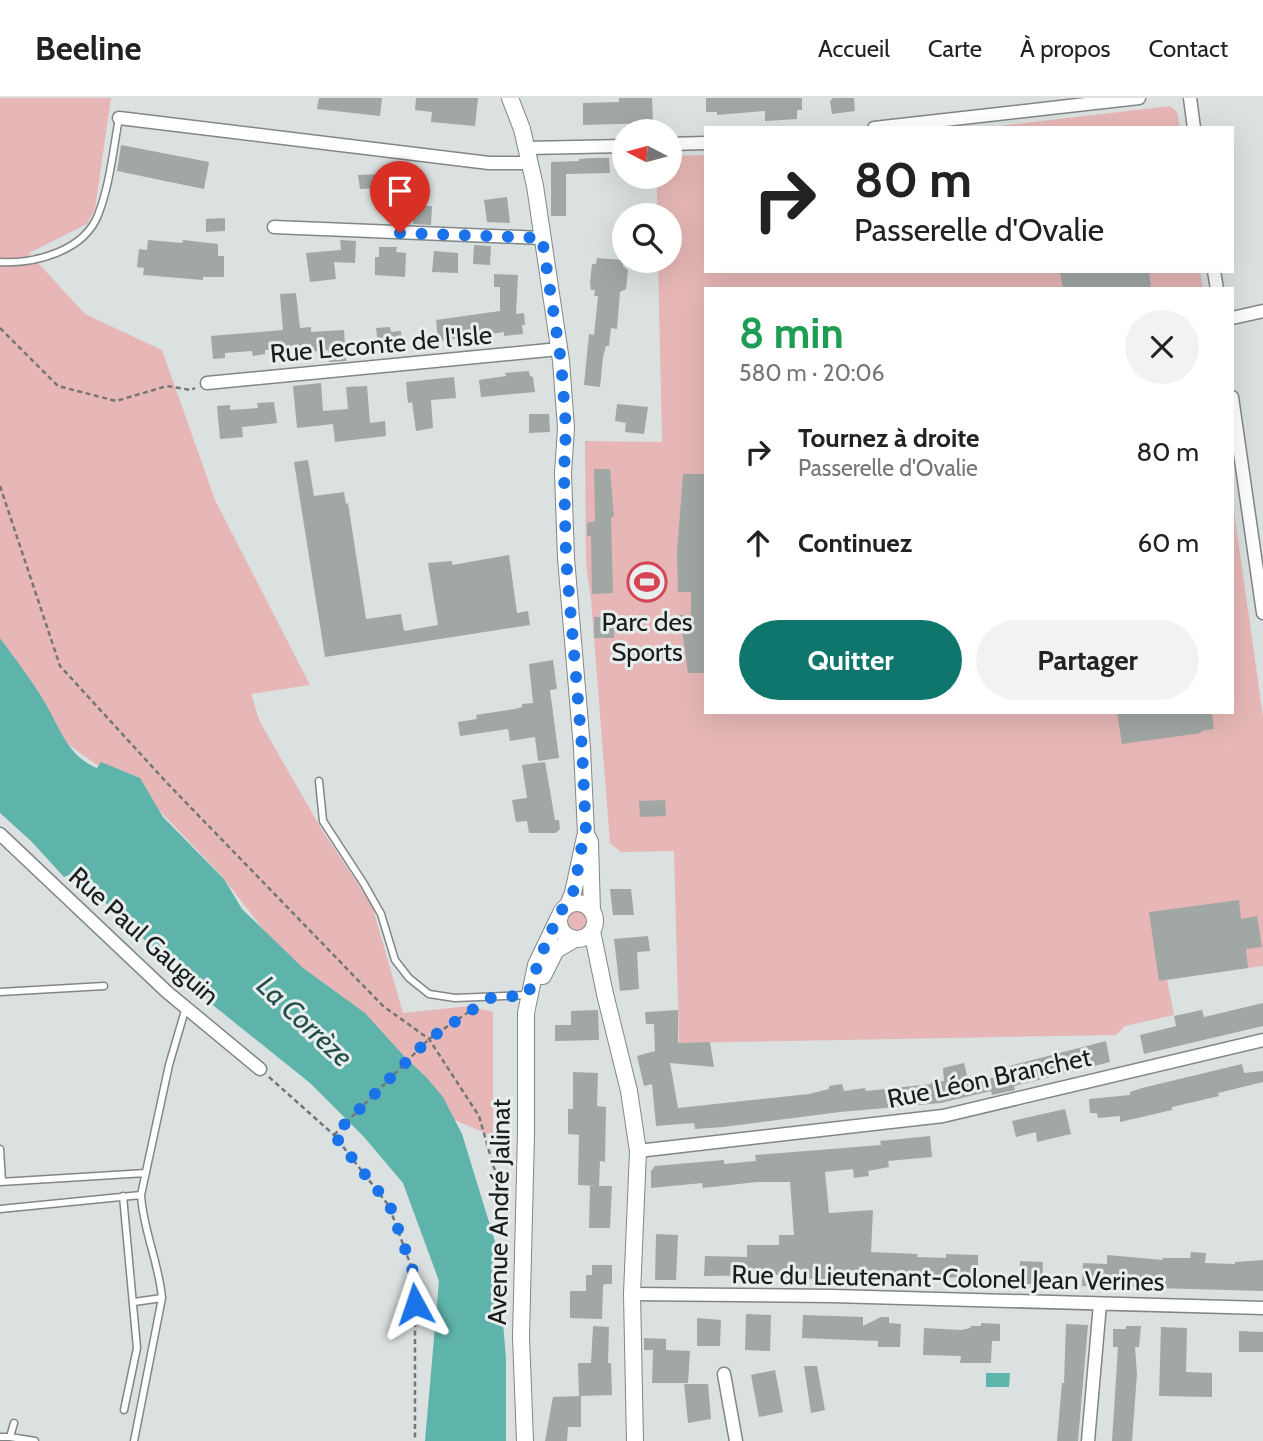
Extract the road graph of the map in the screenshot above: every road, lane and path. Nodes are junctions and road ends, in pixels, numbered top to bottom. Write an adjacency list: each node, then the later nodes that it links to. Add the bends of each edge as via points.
1 (510, 98): 11 (street)
2 (1139, 98): 4 (street)
3 (1190, 98): 7 (street)
4 (1056, 103): 6 (street)
5 (119, 118): 11 (street, via 489,163); 14 (lane, via 98,217 82,237 53,255)
6 (889, 126)
7 (1194, 126)
8 (704, 142): 9 (street)
9 (682, 143)
10 (612, 147): 11 (street)
11 (528, 156): 13 (street)
12 (274, 228): 13 (street)
13 (542, 238): 18 (street)
14 (0, 262)
15 (1263, 311): 16 (street)
16 (1234, 318)
17 (0, 328): 19 (path, via 58,386 116,401 166,386 191,390)
18 (559, 349): 19 (street, Rue Leconte de l'Isle); 26 (street, via 566,428 566,558)
19 (208, 383)
20 (1234, 410): 22 (street)
21 (0, 486): 37 (path, via 60,666 167,784 383,1006)
22 (1262, 595): 23 (street)
23 (1263, 613)
24 (319, 780): 34 (lane, via 323,821 381,914 395,960 429,994)
25 (0, 834): 35 (street, Rue Paul Gauguin)
26 (586, 834): 27 (street, Avenue André Jalinat, via 573,893); 28 (street)
27 (563, 911): 28 (street, via 573,903 584,904); 30 (street, via 559,929); 33 (street, Avenue André Jalinat, via 536,965)
28 (592, 912): 29 (street)
29 (592, 931): 30 (street); 42 (street, via 629,1091)
30 (573, 940): 36 (street, Avenue André Jalinat, via 550,959)
31 (104, 986): 32 (lane)
32 (0, 992)
33 (528, 995): 34 (lane); 36 (street, Avenue André Jalinat)
34 (490, 998): 37 (path)
35 (186, 1007): 39 (street, Rue Paul Gauguin); 43 (lane)
36 (526, 1024): 48 (street, Avenue André Jalinat)
37 (429, 1039): 40 (path); 48 (path, via 479,1116 494,1168)
38 (1257, 1041): 42 (street, Rue Léon Branchet, via 943,1116)
39 (260, 1069): 40 (path)
40 (334, 1135): 62 (path, via 390,1206 415,1277)
41 (0, 1149): 44 (lane)
42 (638, 1152): 49 (street)
43 (146, 1173): 44 (lane); 45 (lane)
44 (1, 1182)
45 (141, 1195): 46 (lane); 50 (lane)
46 (123, 1196): 47 (lane); 51 (lane)
47 (0, 1209)
48 (524, 1218): 55 (street, Avenue André Jalinat)
49 (632, 1294): 52 (street, Rue du Lieutenant-Colonel Jean Verines); 65 (street)
50 (162, 1298): 51 (lane); 61 (lane)
51 (134, 1302): 56 (lane, via 137,1348)
52 (1100, 1304): 53 (street, Rue du Lieutenant-Colonel Jean Verines); 67 (street)
53 (1263, 1308)
54 (724, 1374): 66 (street)
55 (522, 1400): 63 (street, Avenue André Jalinat); 64 (street, Avenue André Jalinat)
56 (124, 1410)
57 (14, 1423): 59 (lane)
58 (0, 1437): 59 (lane)
59 (10, 1437): 60 (lane)
60 (33, 1441)
61 (134, 1441)
62 (415, 1441)
63 (515, 1441)
64 (525, 1441)
65 (635, 1441)
66 (736, 1441)
67 (1088, 1441)

